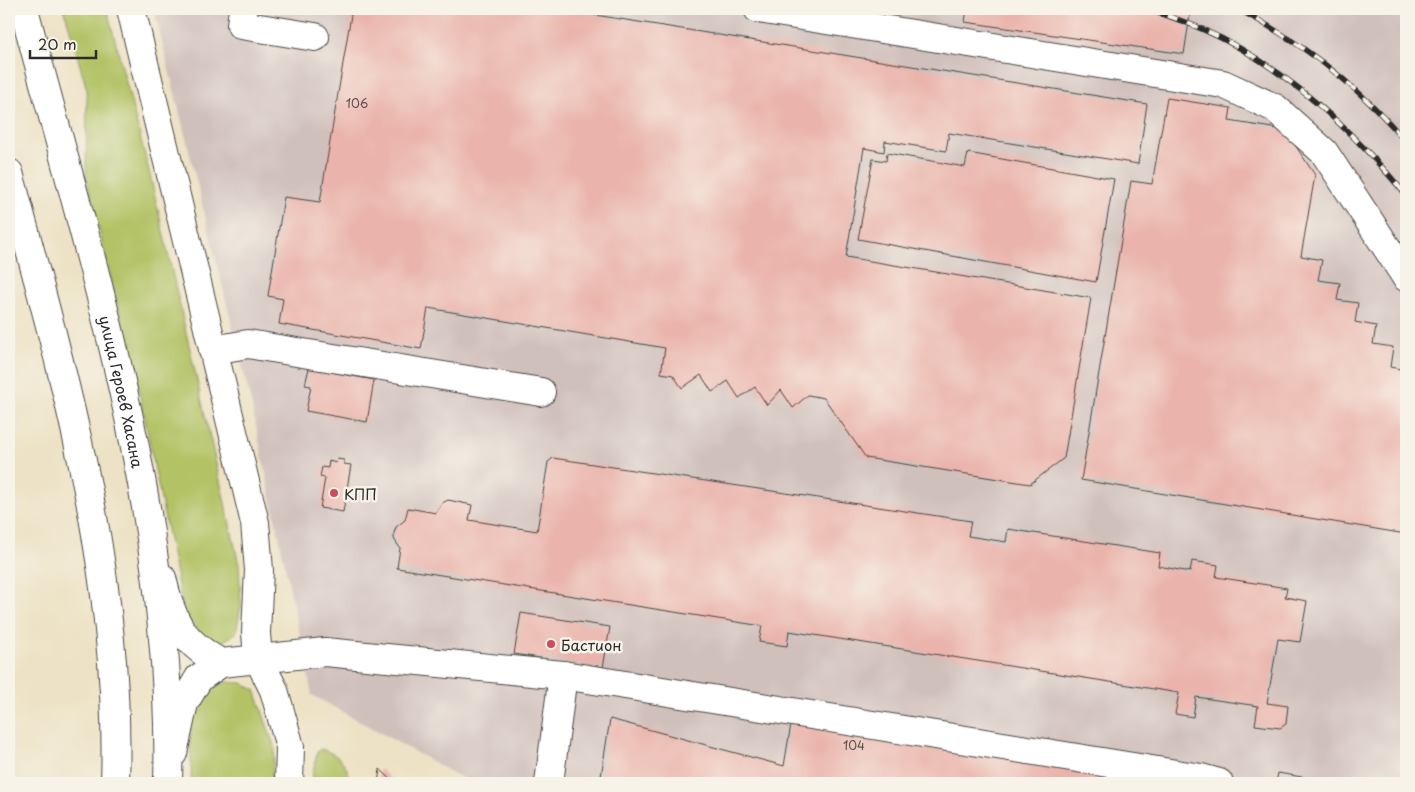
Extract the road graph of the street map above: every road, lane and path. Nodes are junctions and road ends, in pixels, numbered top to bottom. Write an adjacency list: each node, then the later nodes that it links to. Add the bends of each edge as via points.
1 (24, 9): 10 (main road, улица Героев Хасана, via 111,341)
2 (131, 9): 8 (main road)
3 (243, 9): 5 (main road, via 241,25)
4 (774, 10): 7 (main road, via 1223,84 1275,108 1324,152)
5 (315, 38)
6 (9, 173): 15 (main road, via 76,430 95,528 113,668)
7 (1406, 278)
8 (213, 350): 9 (main road, via 248,344); 11 (main road, via 255,523 260,570 256,633)
9 (541, 392)
10 (150, 527): 12 (main road, via 165,589 180,631 198,650); 14 (main road, улица Героев Хасана, via 164,667)
11 (258, 658): 12 (main road); 13 (main road, via 325,652); 16 (main road, via 274,690 290,747)
12 (221, 663): 14 (main road, via 199,678 184,704)
13 (563, 675): 17 (main road); 18 (main road)
14 (168, 782)
15 (115, 783)
16 (289, 783)
17 (549, 783)
18 (1219, 783)

